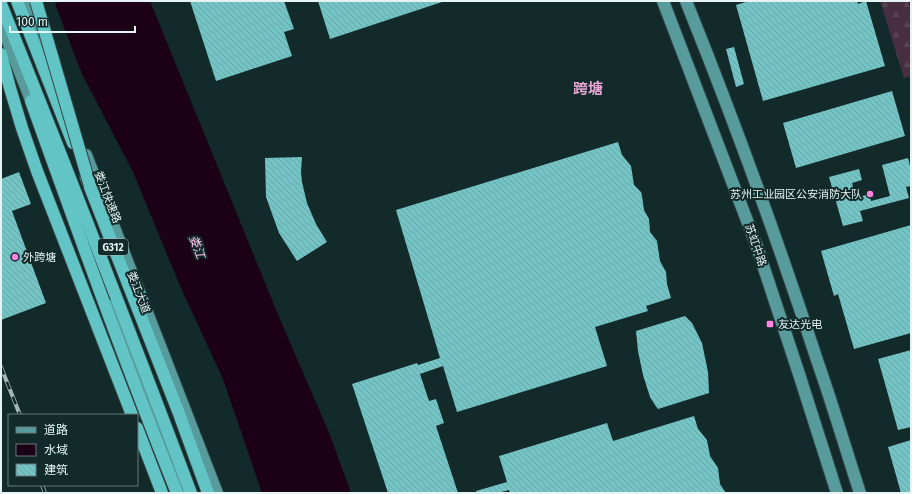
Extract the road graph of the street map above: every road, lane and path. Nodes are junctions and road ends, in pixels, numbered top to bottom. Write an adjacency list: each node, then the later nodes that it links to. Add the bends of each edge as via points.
1 (17, 1): 10 (highway, 娄江快速路 / G312, bridge)
2 (26, 1): 18 (main road, 娄江大道 / G312)
3 (36, 1): 10 (highway, bridge)
4 (663, 1): 19 (main road, 苏虹中路, via 756,244)
5 (686, 1): 20 (main road, 苏虹中路, via 775,238 819,363)
6 (1, 4): 16 (highway, G312)
7 (1, 24): 9 (main road, G312)
8 (1, 54): 11 (highway, via 24,136)
9 (25, 84): 14 (highway, via 148,422); 15 (main road, G312)
10 (90, 186): 17 (highway, 娄江快速路 / G312)
11 (132, 414)
12 (138, 431): 13 (highway)
13 (162, 493)
14 (177, 493)
15 (183, 493)
16 (191, 493)
17 (208, 493)
18 (217, 493)
19 (837, 493)
20 (860, 493)

